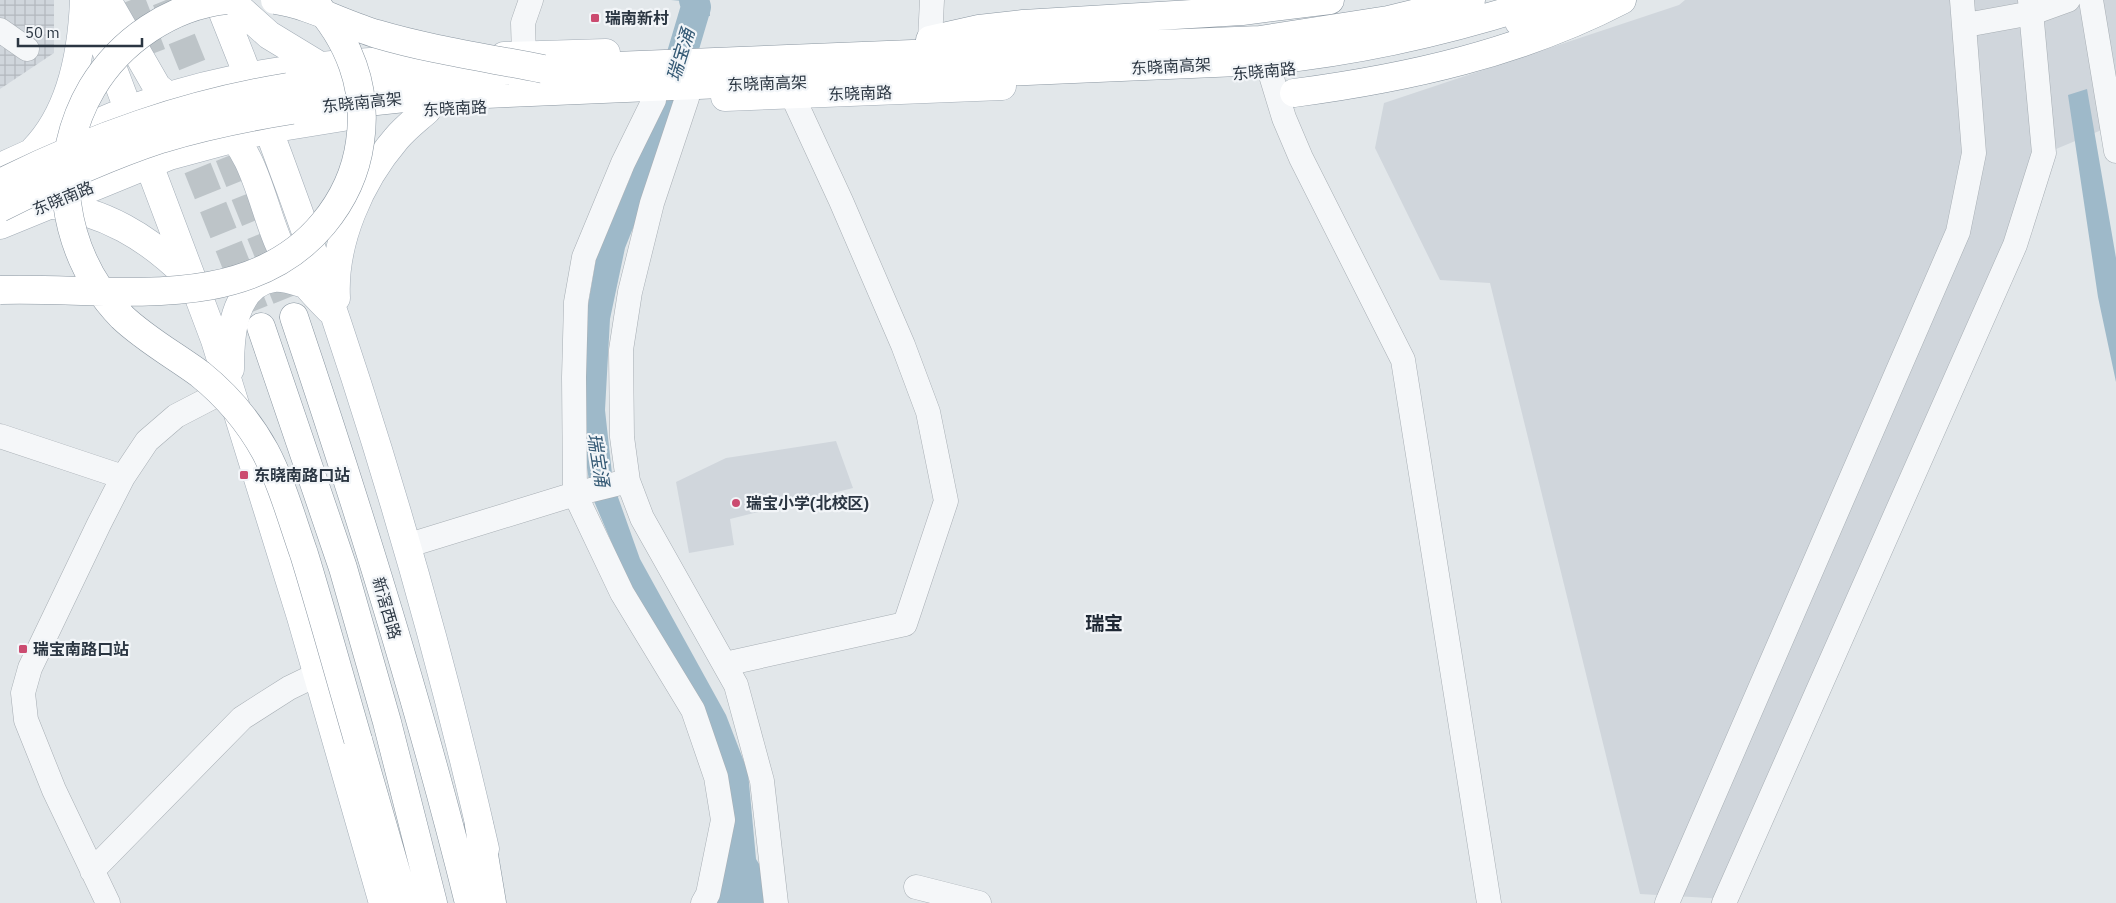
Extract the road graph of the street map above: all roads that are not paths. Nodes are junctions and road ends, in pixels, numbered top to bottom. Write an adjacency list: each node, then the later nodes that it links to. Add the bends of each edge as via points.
1 (85, 0): 32 (main road); 37 (main road, via 70,85 55,124)
2 (107, 0): 29 (main road, via 140,60 157,87)
3 (218, 0): 26 (main road)
4 (228, 0): 24 (main road, via 269,35); 64 (main road, bridge, via 193,7 150,28 126,46 96,82 78,116 71,141 66,194 70,218 75,243 108,302 141,332 219,390 252,429 266,453 293,522)
5 (275, 0): 23 (main road, bridge, via 401,41)
6 (312, 0): 46 (main road, bridge, via 346,46 362,108 358,155 352,176 343,195 318,230 270,265 245,276 201,287 120,291)
7 (531, 0): 23 (street, via 523,24)
8 (932, 0): 21 (street)
9 (1330, 0): 21 (main road, via 1260,10 979,28)
10 (1417, 0): 21 (main road, via 1270,26)
11 (1471, 0): 23 (main road, 东晓南高架, via 1379,22 1260,40)
12 (1544, 0): 42 (main road, 东晓南高架, bridge, via 1486,19 1419,35 1334,52 1262,61 433,96 301,108 226,122 146,144)
13 (1579, 0): 25 (main road, 东晓南路, via 1486,32 1421,48)
14 (1622, 0): 27 (main road, via 1541,35 1464,61 1380,80)
15 (1962, 0): 19 (street)
16 (2068, 0): 18 (street)
17 (2091, 0): 36 (street)
18 (2031, 6): 19 (street); 73 (street, via 2044,154 2015,244)
19 (1966, 25): 72 (street, via 1974,154 1958,232)
20 (0, 30): 22 (street)
21 (930, 40): 23 (main road)
22 (27, 49)
23 (533, 62): 24 (main road, via 383,60); 40 (main road, 东晓南高架, bridge, via 346,79 226,98 142,122)
24 (320, 66): 26 (main road)
25 (1270, 72): 28 (main road, 东晓南路); 71 (street, via 1301,158 1403,360)
26 (249, 76): 29 (main road); 34 (main road)
27 (1294, 93)
28 (792, 95): 30 (main road, 东晓南路); 56 (street, via 903,345 928,412 946,501 905,624)
29 (168, 97): 32 (main road); 34 (main road, via 209,119)
30 (687, 98): 31 (main road, 东晓南路); 53 (street, via 652,203 630,292 621,350 622,437)
31 (654, 100): 33 (main road, 东晓南路); 54 (street, via 622,163 584,257 576,302)
32 (129, 110): 35 (main road, via 184,116 222,127); 37 (main road); 38 (main road)
33 (427, 110): 34 (main road, 东晓南路, via 344,116); 48 (main road, via 396,138 377,165 346,227 336,264)
34 (269, 129): 35 (main road, 东晓南路); 48 (main road)
35 (233, 138): 38 (main road, 东晓南路); 45 (main road, via 247,159 280,245)
36 (2116, 151)
37 (32, 153): 39 (main road); 41 (main road, via 42,157 51,173 54,188)
38 (147, 164): 41 (main road, 东晓南路); 44 (main road)
39 (0, 168)
40 (0, 183)
41 (48, 204): 43 (main road, 东晓南路); 44 (main road, via 97,214 129,230 156,247)
42 (0, 208)
43 (0, 225)
44 (193, 282): 50 (main road)
45 (305, 284): 48 (main road); 50 (main road, via 273,278 256,286 246,296 233,324)
46 (0, 290)
47 (294, 317): 61 (main road, 新滘西路, via 380,584)
48 (338, 319): 55 (main road)
49 (261, 327): 65 (main road, 新滘西路, via 346,577)
50 (230, 388): 52 (street, via 176,416 147,441); 57 (main road)
51 (0, 436): 52 (street)
52 (123, 476): 59 (street, via 30,668 23,692 26,720 36,749)
53 (628, 481): 54 (street); 56 (street, via 642,518)
54 (576, 494): 55 (street); 68 (street, via 622,592 694,710 716,777 723,820 708,894)
55 (406, 546): 58 (main road)
56 (724, 664): 69 (street, via 736,685 762,781)
57 (318, 674): 59 (street, via 242,718); 63 (main road)
58 (479, 825): 66 (main road); 67 (main road)
59 (92, 871): 62 (street)
60 (916, 887): 70 (street)
61 (468, 900)
62 (101, 901)
63 (383, 903)
64 (405, 903)
65 (433, 903)
66 (492, 903)
67 (497, 903)
68 (703, 903)
69 (776, 903)
70 (979, 903)
71 (1489, 903)
72 (1667, 903)
73 (1724, 903)

